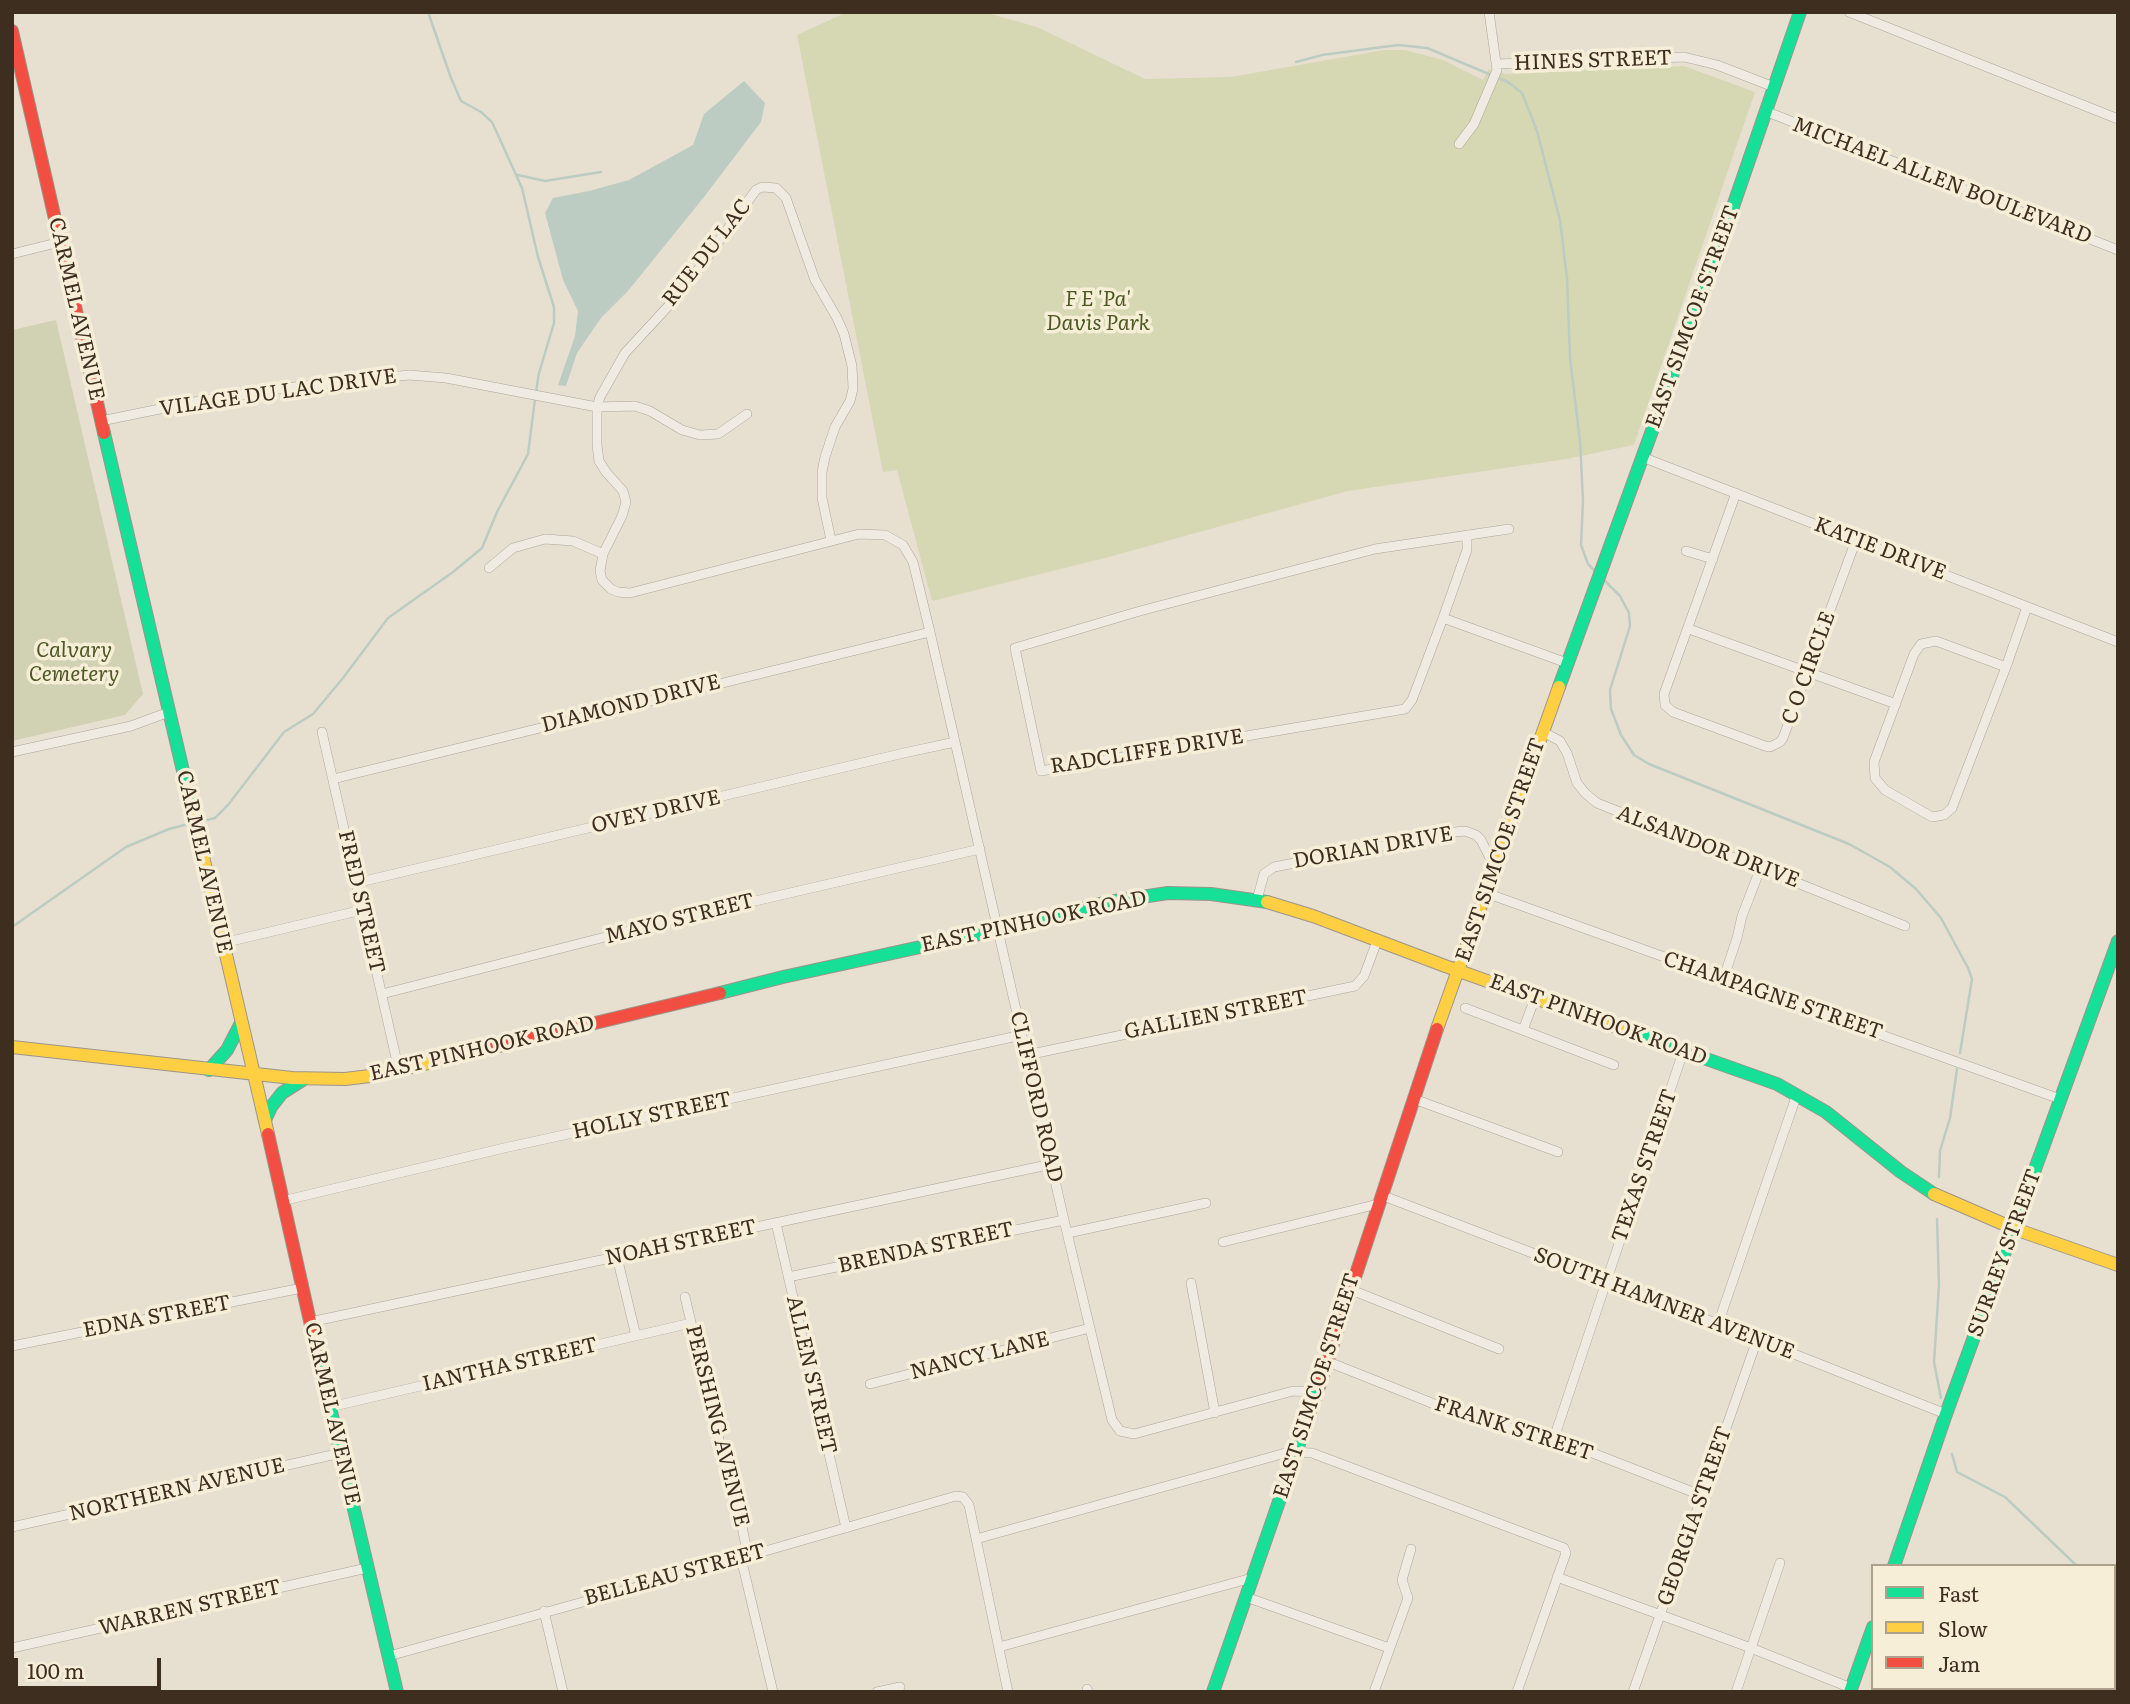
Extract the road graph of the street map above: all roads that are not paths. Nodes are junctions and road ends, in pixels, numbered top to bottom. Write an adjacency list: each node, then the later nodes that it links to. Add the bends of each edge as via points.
1 (1489, 12): 6 (street)
2 (1800, 12): 7 (main road, EAST SIMCOE STREET)
3 (1850, 12): 9 (street)
4 (12, 31): 5 (main road, CARMEL AVENUE)
5 (14, 50): 11 (main road, CARMEL AVENUE)
6 (1497, 67): 7 (street, HINES STREET, via 1684,57); 10 (street, HINES STREET, via 1474,124)
7 (1774, 87): 8 (main road, EAST SIMCOE STREET)
8 (1765, 111): 12 (street, MICHAEL ALLEN BOULEVARD); 17 (main road, EAST SIMCOE STREET)
9 (2118, 119)
10 (1459, 144)
11 (60, 242): 13 (street); 16 (main road, CARMEL AVENUE)
12 (2118, 250)
13 (12, 254)
14 (597, 407): 15 (street, VILAGE DU LAC DRIVE, via 635,406 682,430 709,435); 16 (street, VILAGE DU LAC DRIVE, via 446,377 409,375 285,388); 21 (street, RUE DU LAC, via 625,353 673,301 756,190 776,188 786,198 815,280 844,334 852,366 850,401 835,427 822,472); 24 (street, RUE DU LAC, via 599,461 626,498)
15 (747, 414)
16 (101, 421): 36 (main road, CARMEL AVENUE)
17 (1642, 457): 18 (street, KATIE DRIVE); 32 (main road, EAST SIMCOE STREET)
18 (1736, 493): 22 (street, KATIE DRIVE); 25 (street, C O CIRCLE)
19 (1509, 529): 20 (street, RADCLIFFE DRIVE)
20 (1467, 536): 28 (street, RADCLIFFE DRIVE, via 1467,550); 28 (street, RADCLIFFE DRIVE, via 1375,549 1015,648 1041,771 1400,711 1412,701)
21 (831, 540): 24 (street, via 630,593 611,589 602,580); 30 (street, CLIFFORD ROAD, via 885,535 903,545 914,562)
22 (1856, 540): 27 (street, KATIE DRIVE); 34 (street, C O CIRCLE)
23 (1686, 551): 25 (street)
24 (603, 554): 26 (street, via 573,541 545,539 513,548)
25 (1713, 559): 29 (street, C O CIRCLE)
26 (489, 568)
27 (2027, 607): 31 (street, KATIE DRIVE); 33 (street)
28 (1443, 618): 32 (street)
29 (1689, 629): 34 (street); 34 (street, C O CIRCLE, via 1664,694 1665,705 1673,712 1770,747 1783,738)
30 (930, 632): 39 (street, CLIFFORD ROAD); 41 (street, DIAMOND DRIVE)
31 (2118, 642)
32 (1567, 663): 38 (main road, EAST SIMCOE STREET)
33 (2006, 667): 35 (street, via 1936,640 1924,641 1914,654); 35 (street, via 1955,802 1944,815 1924,815 1885,790 1875,778 1874,762)
34 (1808, 671): 35 (street)
35 (1896, 704)
36 (169, 712): 40 (street, via 131,726); 53 (main road, CARMEL AVENUE)
37 (322, 732): 41 (street, FRED STREET)
38 (1543, 732): 43 (main road, EAST SIMCOE STREET); 44 (street, ALSANDOR DRIVE, via 1563,745 1577,783 1593,801)
39 (955, 742): 42 (street, CLIFFORD ROAD); 45 (street, OVEY DRIVE)
40 (12, 752)
41 (333, 779): 45 (street, FRED STREET)
42 (980, 849): 50 (street, CLIFFORD ROAD); 56 (street, MAYO STREET)
43 (1497, 861): 46 (main road, EAST SIMCOE STREET); 47 (street, DORIAN DRIVE, via 1476,835 1455,832 1274,867 1264,874)
44 (1761, 867): 49 (street, ALSANDOR DRIVE); 55 (street)
45 (356, 883): 48 (street, FRED STREET)
46 (1486, 893): 54 (main road, EAST SIMCOE STREET); 55 (street, CHAMPAGNE STREET)
47 (1257, 900): 50 (main road, EAST PINHOOK ROAD, via 1194,893 1139,896); 52 (main road, EAST PINHOOK ROAD)
48 (362, 910): 53 (street); 56 (street, FRED STREET)
49 (1905, 926)
50 (998, 930): 61 (street, CLIFFORD ROAD); 67 (main road, EAST PINHOOK ROAD, via 783,976)
51 (2118, 940): 72 (main road, SURREY STREET)
52 (1377, 941): 54 (main road, EAST PINHOOK ROAD); 64 (street, GALLIEN STREET, via 1364,976 1355,986)
53 (223, 943): 59 (main road, CARMEL AVENUE)
54 (1458, 971): 57 (main road, EAST PINHOOK ROAD); 71 (main road, EAST SIMCOE STREET)
55 (1723, 979): 72 (street, CHAMPAGNE STREET)
56 (382, 994): 67 (street, FRED STREET)
57 (1535, 998): 60 (street); 63 (main road, EAST PINHOOK ROAD)
58 (1465, 1008): 60 (street)
59 (241, 1023): 66 (main road, via 227,1050); 68 (main road, CARMEL AVENUE)
60 (1523, 1030): 65 (street)
61 (1022, 1035): 64 (street, CLIFFORD ROAD); 77 (street, HOLLY STREET)
62 (12, 1047): 66 (main road, EAST PINHOOK ROAD)
63 (1684, 1052): 70 (main road, EAST PINHOOK ROAD); 87 (street, TEXAS STREET)
64 (1027, 1055): 75 (street, CLIFFORD ROAD)
65 (1614, 1065)
66 (209, 1070): 68 (main road, EAST PINHOOK ROAD)
67 (399, 1071): 69 (main road, EAST PINHOOK ROAD)
68 (254, 1074): 69 (main road, EAST PINHOOK ROAD); 73 (main road, CARMEL AVENUE)
69 (305, 1079): 73 (main road, via 282,1093)
70 (1797, 1094): 81 (main road, EAST PINHOOK ROAD, via 1922,1187); 94 (street)
71 (1414, 1099): 74 (street); 76 (main road, EAST SIMCOE STREET)
72 (2060, 1099): 81 (main road, SURREY STREET)
73 (265, 1120): 77 (main road, CARMEL AVENUE)
74 (1558, 1152)
75 (1052, 1164): 79 (street, CLIFFORD ROAD); 80 (street, NOAH STREET)
76 (1380, 1199): 83 (street); 87 (street, SOUTH HAMNER AVENUE); 90 (main road, EAST SIMCOE STREET)
77 (282, 1201): 89 (main road, CARMEL AVENUE)
78 (1206, 1203): 82 (street)
79 (1064, 1220): 82 (street, CLIFFORD ROAD); 86 (street, BRENDA STREET)
80 (776, 1223): 84 (street, NOAH STREET); 86 (street, ALLEN STREET)
81 (2015, 1229): 85 (main road, EAST PINHOOK ROAD); 105 (main road, SURREY STREET)
82 (1068, 1233): 95 (street, CLIFFORD ROAD)
83 (1223, 1242)
84 (617, 1257): 92 (street, NOAH STREET); 96 (street)
85 (2118, 1265)
86 (788, 1277): 111 (street, ALLEN STREET)
87 (1607, 1281): 94 (street, SOUTH HAMNER AVENUE); 106 (street, TEXAS STREET)
88 (1191, 1283): 104 (street)
89 (302, 1288): 92 (main road, CARMEL AVENUE); 98 (street, EDNA STREET)
90 (1349, 1289): 99 (street); 100 (main road, EAST SIMCOE STREET)
91 (685, 1297): 93 (street, PERSHING AVENUE)
92 (310, 1322): 103 (main road, CARMEL AVENUE)
93 (691, 1323): 96 (street, IANTHA STREET); 114 (street, PERSHING AVENUE, via 738,1507)
94 (1718, 1324): 97 (street, SOUTH HAMNER AVENUE)
95 (1090, 1328): 101 (street, NANCY LANE); 104 (street, CLIFFORD ROAD, via 1112,1420 1120,1431 1145,1432)
96 (636, 1336): 103 (street, IANTHA STREET)
97 (1757, 1340): 105 (street, SOUTH HAMNER AVENUE); 109 (street, GEORGIA STREET)
98 (12, 1346)
99 (1499, 1349)
100 (1326, 1361): 102 (main road, EAST SIMCOE STREET); 106 (street, FRANK STREET, via 1472,1419)
101 (870, 1384)
102 (1316, 1392): 104 (street, CLIFFORD ROAD, via 1293,1391); 107 (main road, EAST SIMCOE STREET)
103 (330, 1407): 108 (main road, CARMEL AVENUE)
104 (1214, 1413)
105 (1947, 1414): 116 (main road, SURREY STREET)
106 (1554, 1438): 109 (street, FRANK STREET)
107 (1297, 1451): 112 (street); 118 (street, via 1563,1548 1566,1553); 119 (main road, EAST SIMCOE STREET)
108 (341, 1453): 110 (street, NORTHERN AVENUE); 117 (main road, CARMEL AVENUE)
109 (1703, 1496): 122 (street, GEORGIA STREET)
110 (12, 1527)
111 (846, 1528): 112 (street, BELLEAU STREET, via 961,1496 969,1505); 114 (street, BELLEAU STREET)
112 (976, 1539): 124 (street)
113 (1411, 1549): 127 (street, via 1402,1580 1408,1598)
114 (745, 1557): 121 (street, BELLEAU STREET); 133 (street, PERSHING AVENUE)
115 (1780, 1563): 125 (street)
116 (1895, 1564)
117 (367, 1568): 126 (street, WARREN STREET); 128 (main road, CARMEL AVENUE)
118 (1557, 1577): 122 (street); 138 (street)
119 (1252, 1578): 120 (main road, EAST SIMCOE STREET); 124 (street)
120 (1246, 1597): 127 (street); 136 (main road, EAST SIMCOE STREET)
121 (544, 1611): 128 (street, BELLEAU STREET); 132 (street)
122 (1661, 1615): 125 (street); 139 (street, GEORGIA STREET)
123 (1871, 1633): 130 (main road)
124 (999, 1647): 135 (street)
125 (1751, 1647): 130 (street); 140 (street)
126 (12, 1648)
127 (1389, 1648): 137 (street)
128 (389, 1656): 131 (main road, CARMEL AVENUE)
129 (900, 1686): 134 (street)
130 (1851, 1690)
131 (397, 1692)
132 (563, 1692)
133 (773, 1692)
134 (877, 1692)
135 (1008, 1692)
136 (1213, 1692)
137 (1374, 1692)
138 (1517, 1692)
139 (1633, 1692)
140 (1736, 1692)

